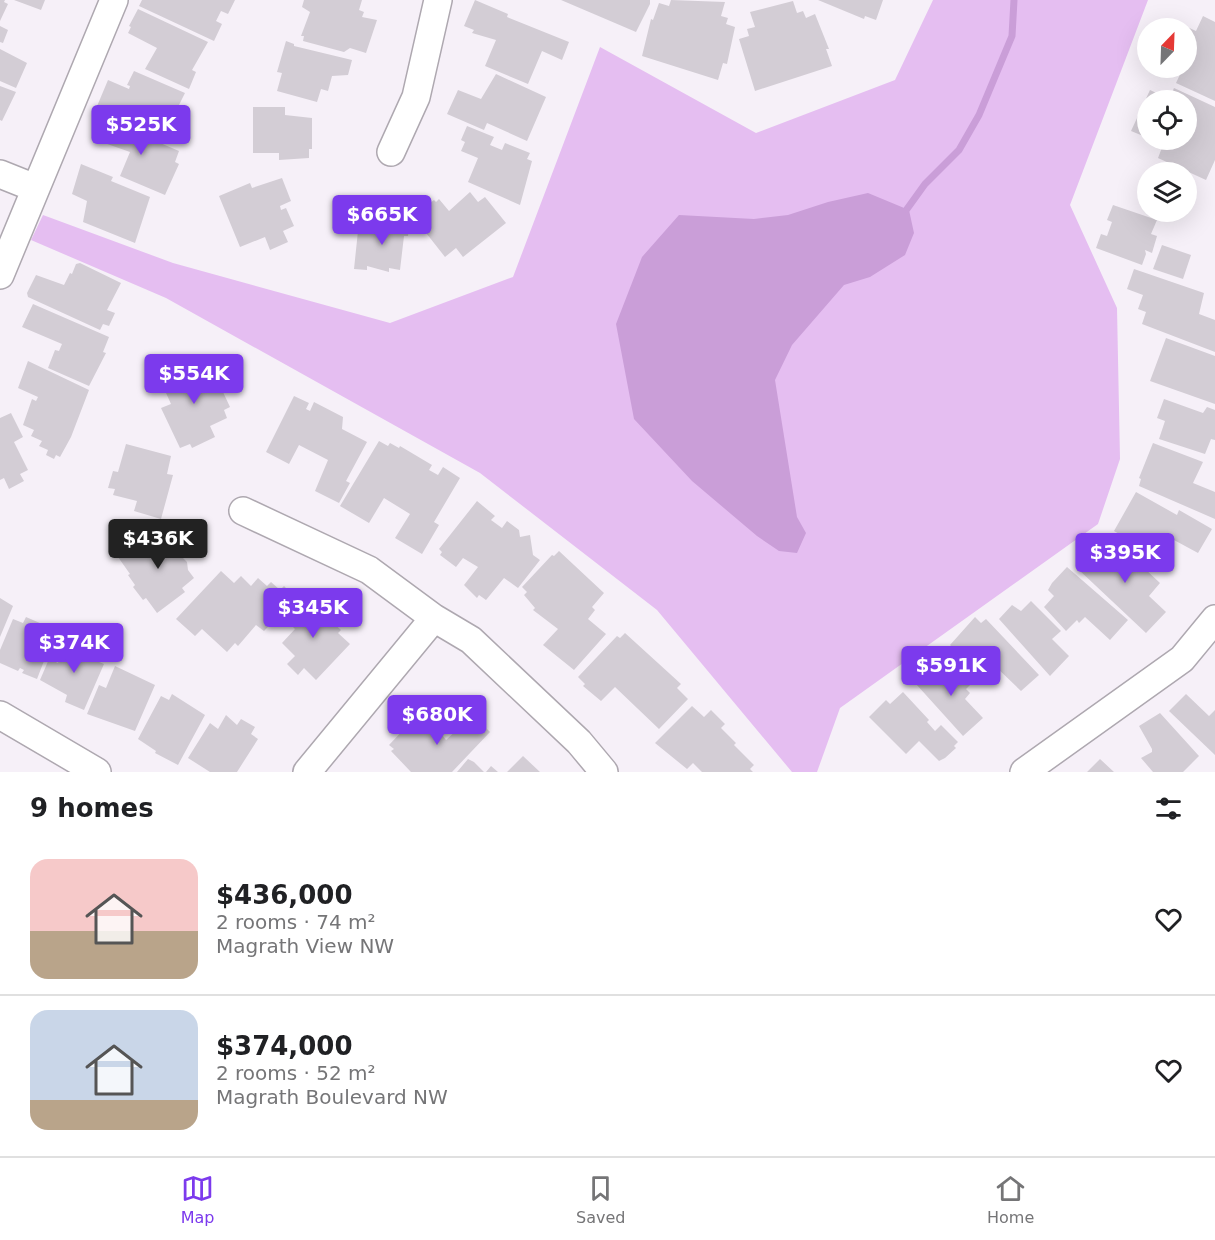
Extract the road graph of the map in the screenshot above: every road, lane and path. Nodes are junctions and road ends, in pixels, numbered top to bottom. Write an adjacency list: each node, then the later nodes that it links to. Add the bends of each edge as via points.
1 (114, 0): 5 (street)
2 (438, 0): 3 (street, via 416,97)
3 (391, 152)
4 (0, 174): 5 (street)
5 (35, 188): 6 (street)
6 (11, 212): 7 (street)
7 (0, 275)
8 (243, 511): 9 (street, via 369,570)
9 (434, 618): 13 (street); 14 (street, via 471,640 579,742)
10 (1215, 619): 15 (street, via 1182,659)
11 (0, 715): 12 (street)
12 (97, 772)
13 (308, 772)
14 (604, 772)
15 (1024, 772)

